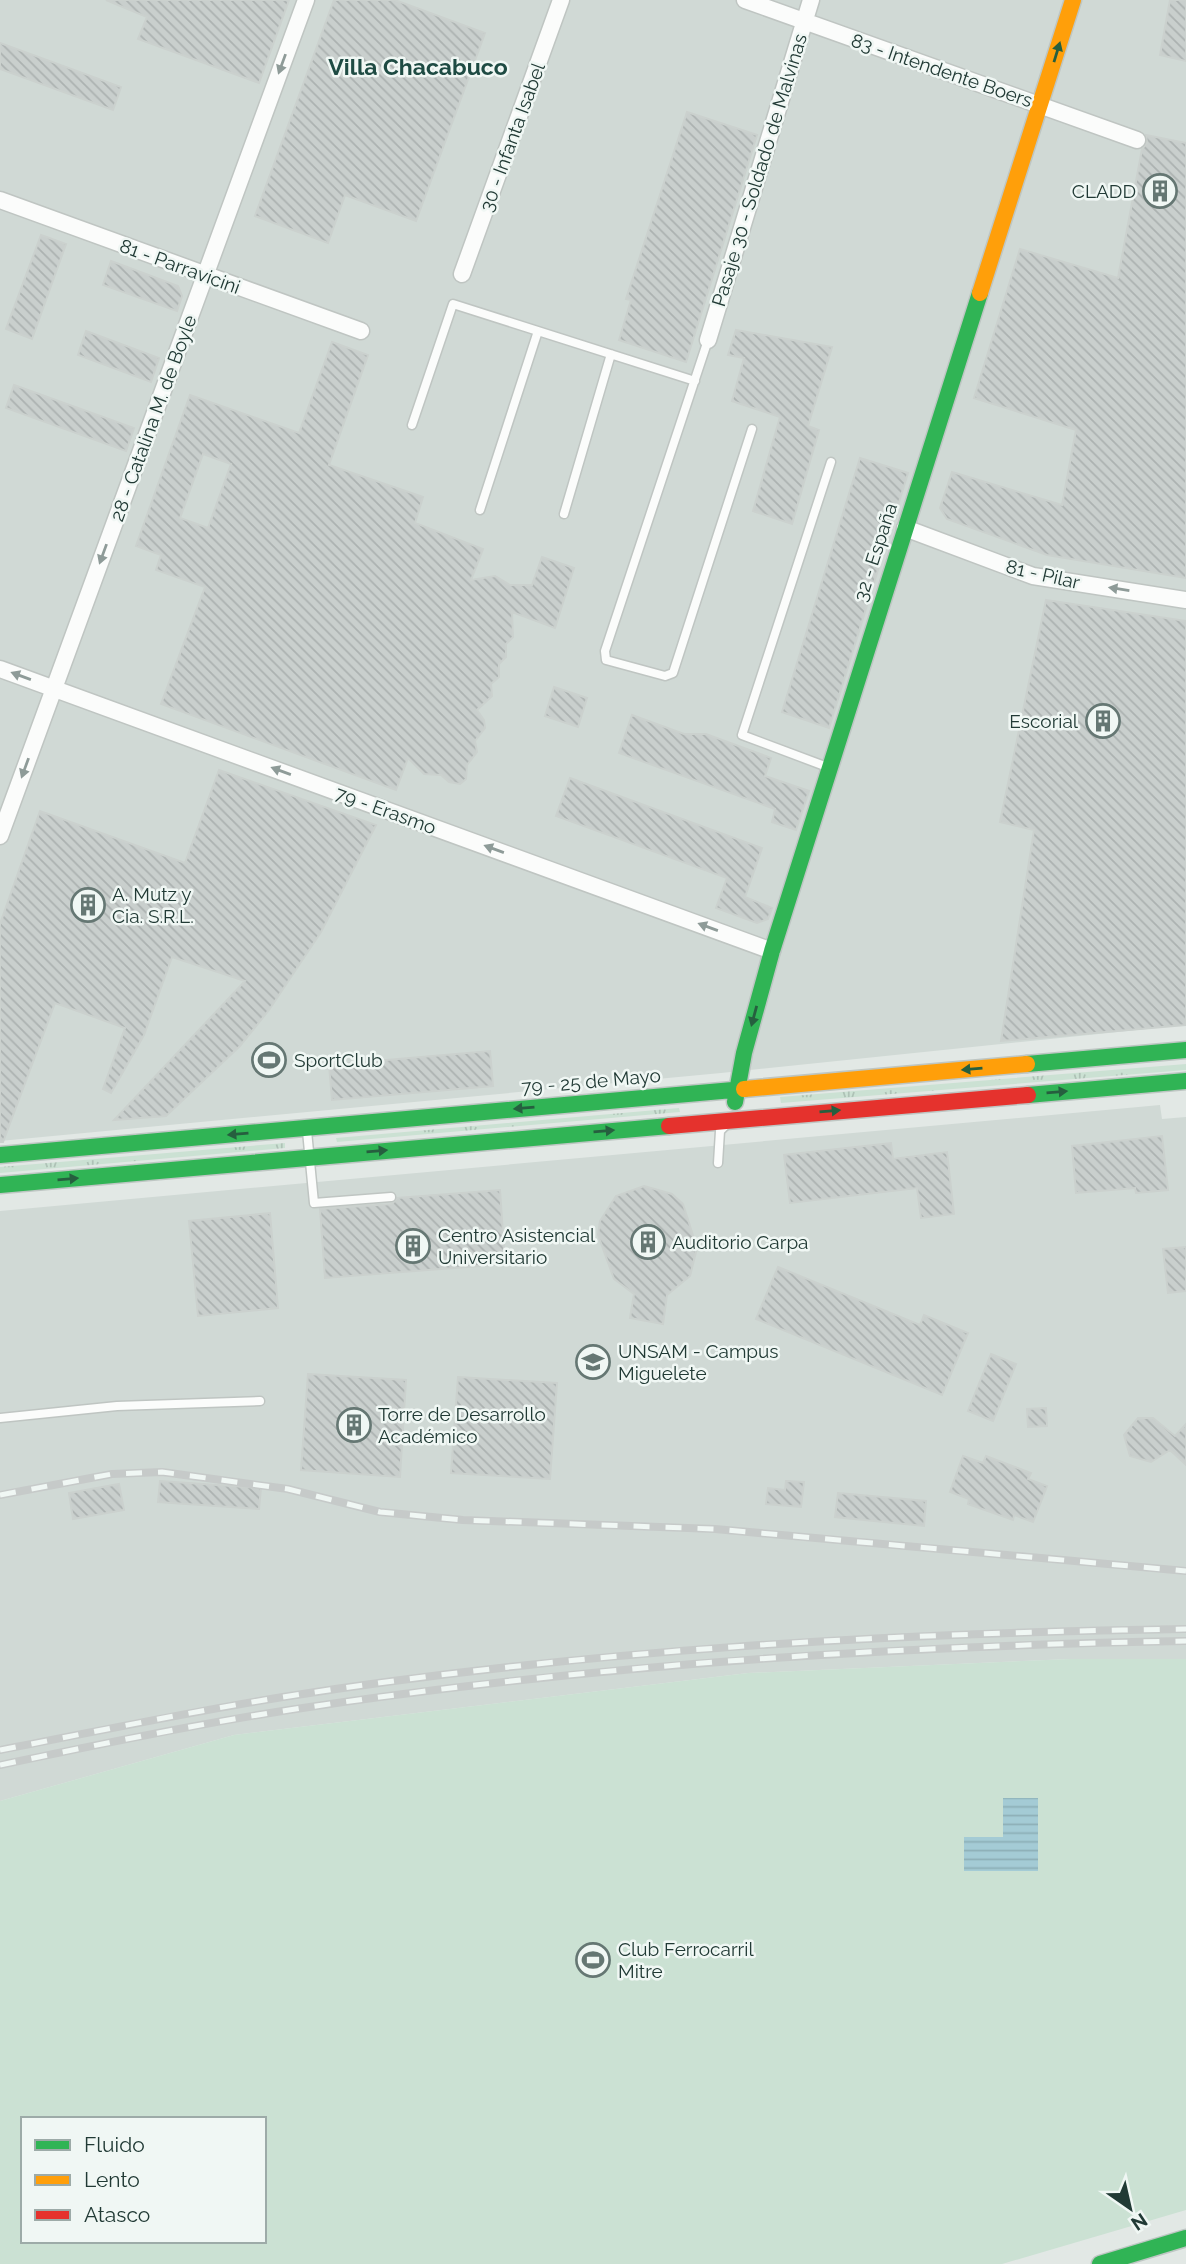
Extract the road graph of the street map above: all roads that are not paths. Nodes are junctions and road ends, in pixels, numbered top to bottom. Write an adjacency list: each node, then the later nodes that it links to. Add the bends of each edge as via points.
1 (306, 0): 11 (street, 28 - Catalina M. de Boyle, one-way to 11)
2 (561, 0): 10 (street, 30 - Infanta Isabel)
3 (745, 0): 6 (street, 83 - Intendente Boers)
4 (811, 0): 6 (street, Pasaje 30 - Soldado de Malvinas)
5 (1073, 0): 7 (main road, 32 - España, one-way to 5)
6 (804, 21): 7 (street, 83 - Intendente Boers); 14 (street, Pasaje 30 - Soldado de Malvinas)
7 (1042, 105): 8 (street, 83 - Intendente Boers); 22 (main road, 32 - España)
8 (1138, 140)
9 (0, 200): 11 (street, 81 - Parravicini)
10 (462, 274)
11 (205, 275): 12 (street, 81 - Parravicini); 25 (street, 28 - Catalina M. de Boyle, one-way to 25)
12 (361, 331)
13 (538, 331): 15 (lane); 17 (lane, via 453,304); 20 (lane)
14 (708, 340): 16 (lane)
15 (611, 354): 16 (lane); 21 (lane)
16 (695, 381): 18 (lane, via 606,660 665,676 673,673)
17 (412, 425)
18 (752, 429)
19 (831, 462): 26 (lane, via 742,735)
20 (480, 510)
21 (564, 514)
22 (905, 528): 23 (street, 81 - Pilar, one-way to 22, via 1034,576); 26 (main road, 32 - España)
23 (1186, 600)
24 (0, 669): 25 (street, 79 - Erasmo, one-way to 24)
25 (54, 688): 27 (street, 28 - Catalina M. de Boyle, one-way to 27); 28 (street, 79 - Erasmo, one-way to 25)
26 (830, 768): 28 (main road, 32 - España)
27 (0, 836)
28 (772, 951): 31 (main road, 32 - España, one-way to 31, via 744,1053)
29 (1186, 1050): 31 (main road, 79 - 25 de Mayo, one-way to 31)
30 (1186, 1081): 32 (main road, one-way to 30)
31 (739, 1090): 32 (main road, 32 - España); 33 (main road, 79 - 25 de Mayo, one-way to 33)
32 (730, 1120): 35 (main road, one-way to 32); 36 (lane, via 720,1131)
33 (306, 1128): 34 (main road, 79 - 25 de Mayo, one-way to 34); 35 (lane)
34 (0, 1155)
35 (309, 1157): 37 (main road, one-way to 35); 38 (lane, via 314,1203)
36 (718, 1163)
37 (0, 1185)
38 (391, 1197)
39 (260, 1401): 40 (lane, via 117,1406)
40 (0, 1418)
41 (1186, 2238): 42 (main road)
42 (1100, 2264)

